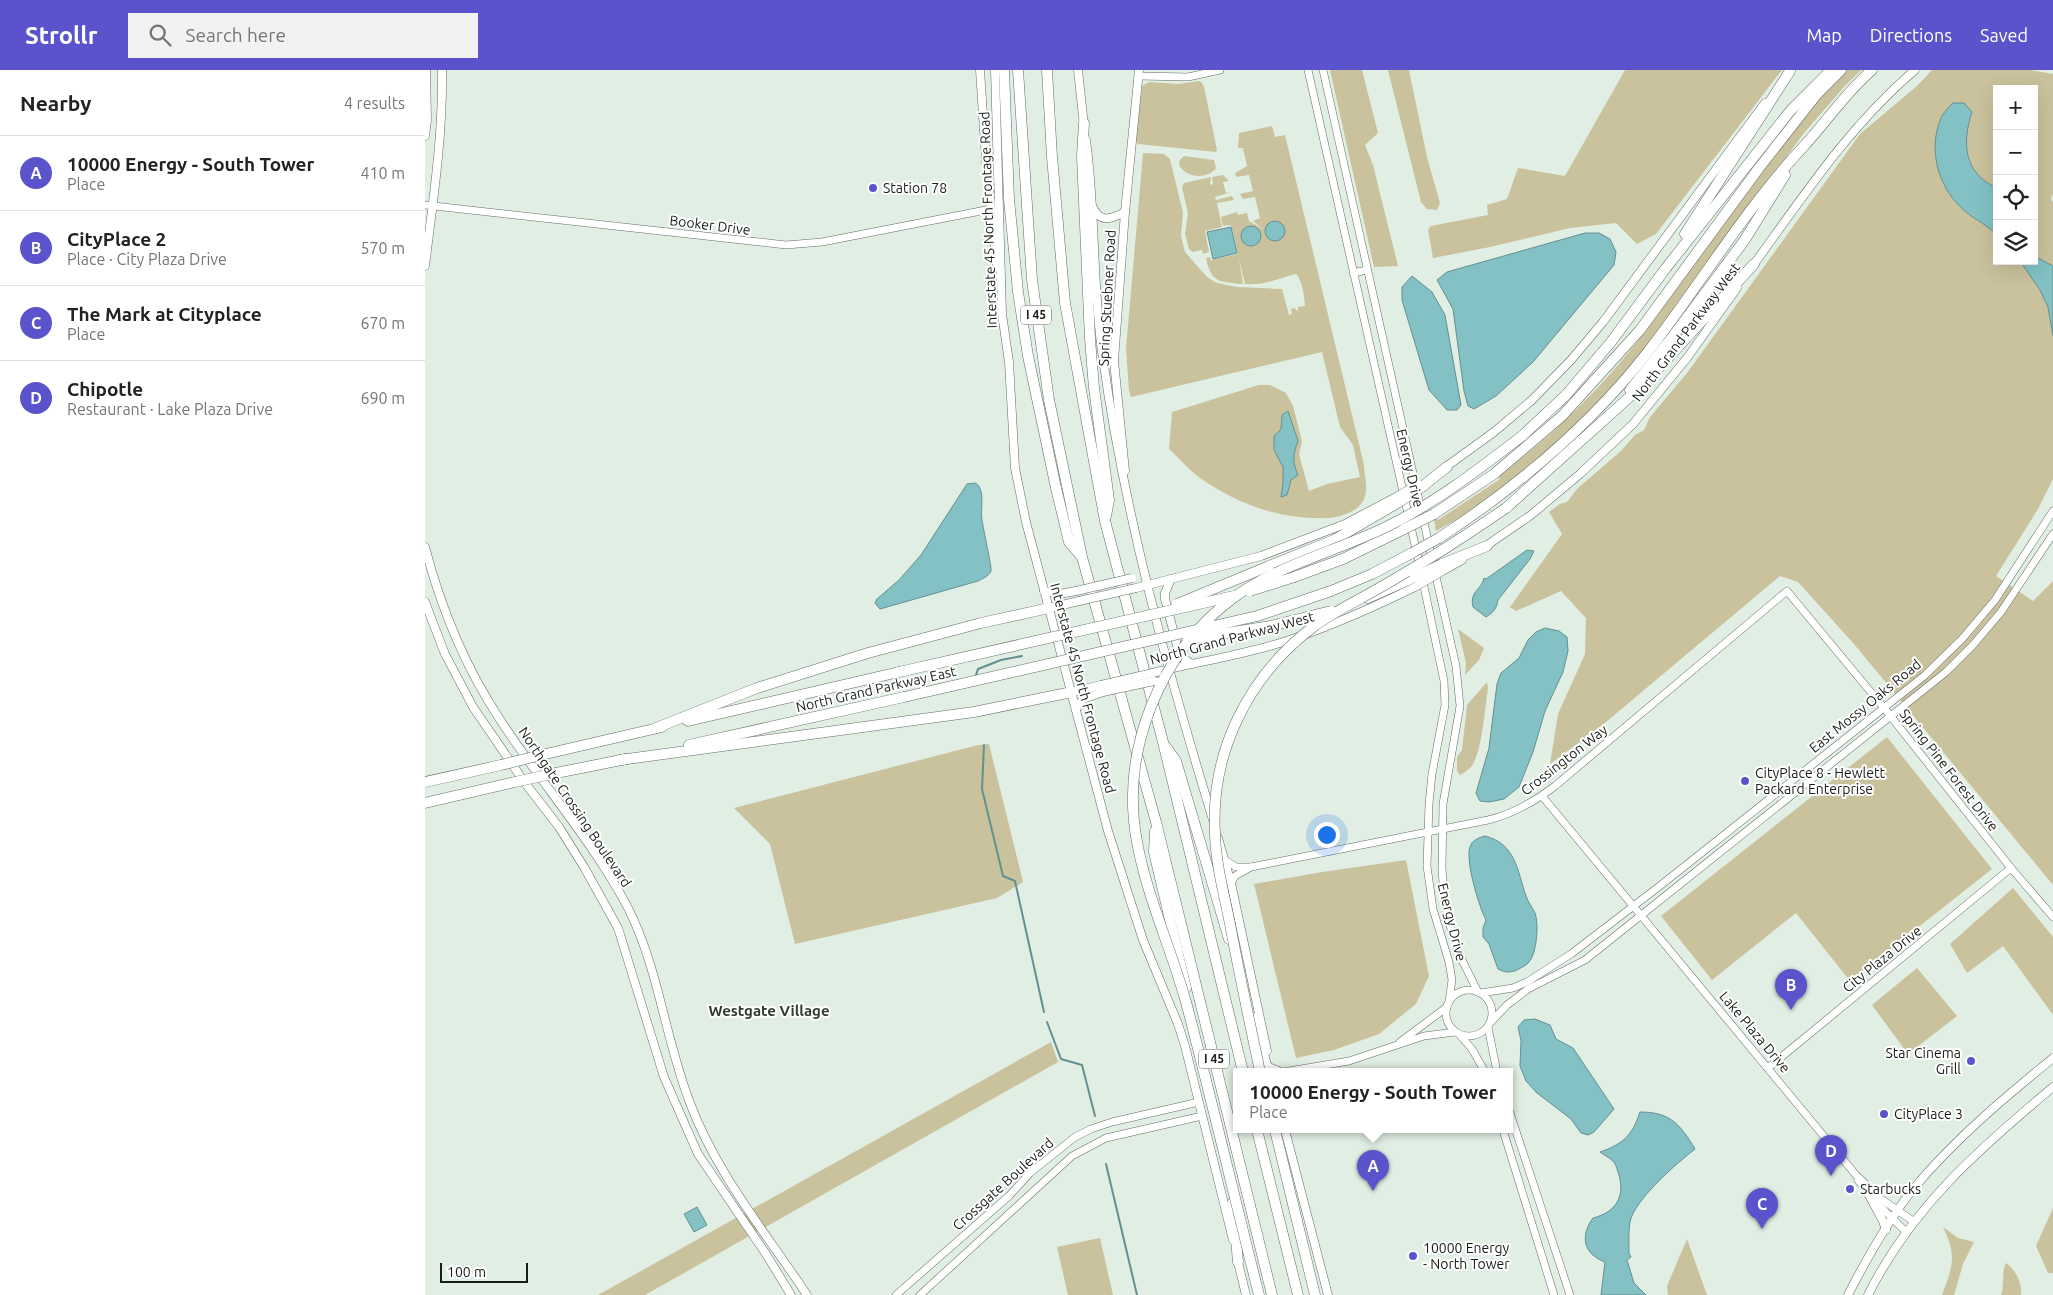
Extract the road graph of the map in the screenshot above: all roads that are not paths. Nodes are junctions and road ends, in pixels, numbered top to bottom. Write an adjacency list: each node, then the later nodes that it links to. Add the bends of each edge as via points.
1 (426, 70): 19 (main road)
2 (442, 70): 18 (main road)
3 (980, 70): 25 (main road)
4 (995, 70): 32 (main road, Interstate 45 North Frontage Road)
5 (1004, 70): 42 (highway, via 1010,208 1028,356 1069,542)
6 (1018, 70): 42 (highway, I 45, via 1031,280 1039,344)
7 (1047, 70): 38 (highway, I 45, via 1065,303)
8 (1078, 70): 20 (main road)
9 (1220, 70): 17 (street, via 1188,77)
10 (1308, 70): 31 (street, Energy Drive)
11 (1323, 70): 30 (street, Energy Drive)
12 (1831, 70): 29 (highway, via 1791,110)
13 (1841, 70): 53 (highway, North Grand Parkway East, bridge, via 1817,94 1759,168 1640,330 1562,416 1495,474 1434,514 1343,559 1242,594)
14 (1872, 70): 22 (highway, North Grand Parkway West)
15 (1915, 70): 27 (main road, North Grand Parkway West, via 1856,127)
16 (1791, 71): 29 (highway); 34 (main road, via 1571,360 1532,400)
17 (1139, 73): 26 (main road, Spring Stuebner Road)
18 (443, 89): 19 (main road); 24 (main road)
19 (425, 90): 21 (main road)
20 (1084, 123): 23 (main road); 38 (highway, via 1090,340 1109,500)
21 (425, 136)
22 (1804, 146): 33 (highway, via 1744,241); 48 (highway, North Grand Parkway West, bridge, via 1789,161 1646,354 1595,412 1524,477 1483,509 1412,553)
23 (1091, 202): 26 (main road, Spring Stuebner Road, via 1102,218); 36 (main road, via 1102,357)
24 (429, 205): 25 (street, Booker Drive, via 786,246); 28 (main road)
25 (991, 209): 32 (main road)
26 (1125, 212): 36 (main road, Spring Stuebner Road, via 1114,361)
27 (1754, 264): 33 (highway, via 1650,378); 40 (main road, North Grand Parkway West, via 1687,358 1633,424 1581,474)
28 (425, 266)
29 (1666, 268): 132 (highway, bridge, via 1611,342 1566,395 1522,436 1466,478 1399,521 1276,572 1235,597 1202,625 1161,683 1144,725 1133,784 1137,842 1146,880 1186,1001)
30 (1367, 270): 31 (street); 57 (street, Energy Drive)
31 (1353, 273): 59 (street, Energy Drive)
32 (1002, 314): 47 (main road, Interstate 45 North Frontage Road, via 1009,362 1015,468)
33 (1605, 420): 97 (highway, bridge, via 1506,508 1442,551 1311,628 1264,675 1245,703 1218,779 1215,835 1220,877)
34 (1447, 467): 35 (highway, bridge)
35 (1399, 499): 44 (main road, via 1312,538 1261,556); 53 (highway, bridge, via 1334,540)
36 (1128, 505): 43 (main road)
37 (2053, 511): 51 (street, East Mossy Oaks Road)
38 (1105, 521): 69 (highway, I 45)
39 (2053, 534): 54 (street, East Mossy Oaks Road)
40 (1487, 546): 45 (highway, bridge)
41 (425, 547): 60 (main road, Northgate Crossing Boulevard, via 446,616)
42 (1082, 557): 77 (highway, I 45)
43 (1143, 566): 46 (main road); 47 (main road, bridge, via 1132,578 1059,594)
44 (1171, 579): 46 (main road); 56 (main road, via 1165,599 1179,654)
45 (1416, 581): 55 (highway, bridge, via 1334,610 1271,626); 56 (main road, North Grand Parkway West, via 1375,606 1327,627)
46 (1149, 585): 52 (main road, bridge); 58 (main road)
47 (1045, 591): 52 (main road, Interstate 45 North Frontage Road)
48 (1331, 591): 55 (highway, North Grand Parkway East, bridge, via 1257,616)
49 (1787, 591): 65 (street, Spring Pine Forest Drive); 74 (street, Crossington Way)
50 (425, 602): 61 (main road, Northgate Crossing Boulevard)
51 (1989, 607): 54 (street); 65 (street, East Mossy Oaks Road, via 1924,676)
52 (1049, 608): 64 (main road, Interstate 45 North Frontage Road); 68 (highway, via 868,653 757,688)
53 (1157, 613): 68 (highway, North Grand Parkway East, bridge)
54 (1999, 614): 67 (street, East Mossy Oaks Road, via 1946,672)
55 (1130, 646): 70 (highway, North Grand Parkway East, bridge)
56 (1192, 664): 58 (main road, North Grand Parkway West)
57 (1456, 666): 59 (street); 79 (street, Energy Drive, via 1460,706 1447,776)
58 (1170, 669): 62 (main road, North Grand Parkway West, bridge); 63 (main road)
59 (1442, 669): 80 (street, Energy Drive, via 1445,705 1432,774)
60 (475, 679): 61 (main road); 76 (main road, Northgate Crossing Boulevard)
61 (462, 687): 78 (main road, Northgate Crossing Boulevard, via 491,734)
62 (1102, 688): 63 (main road, bridge, via 1154,681); 64 (main road, North Grand Parkway West); 66 (main road, via 1083,699)
63 (1175, 688): 83 (main road)
64 (1072, 692): 66 (main road, Interstate 45 North Frontage Road); 70 (highway, via 974,712)
65 (1885, 708): 67 (street, Spring Pine Forest Drive); 71 (street, East Mossy Oaks Road)
66 (1076, 709): 105 (main road, Interstate 45 North Frontage Road, via 1131,904 1178,1024)
67 (1890, 716): 73 (street, East Mossy Oaks Road); 85 (street, Spring Pine Forest Drive)
68 (656, 728): 72 (highway, North Grand Parkway East, bridge)
69 (1163, 742): 96 (highway, I 45); 98 (highway, via 1176,761)
70 (620, 760): 75 (highway, North Grand Parkway East, bridge)
71 (1798, 776): 73 (street); 81 (street, East Mossy Oaks Road)
72 (425, 782)
73 (1805, 784): 82 (street, East Mossy Oaks Road)
74 (1543, 796): 79 (street, Crossington Way, via 1503,816); 87 (street, Lake Plaza Drive)
75 (425, 803)
76 (570, 819): 78 (main road); 112 (main road, Northgate Crossing Boulevard, via 610,876 649,957 679,1071)
77 (1156, 822): 125 (highway, via 1154,852 1232,1199); 133 (highway, I 45)
78 (559, 827): 113 (main road, Northgate Crossing Boulevard, via 618,928 664,1077)
79 (1443, 829): 80 (street, Crossington Way); 90 (street, Energy Drive, via 1444,900 1461,958)
80 (1429, 832): 84 (street, Crossington Way); 91 (street, Energy Drive, via 1429,884 1452,980)
81 (1718, 840): 82 (street); 87 (street, East Mossy Oaks Road)
82 (1725, 848): 88 (street, East Mossy Oaks Road)
83 (1225, 860): 84 (street, Crossington Way, via 1237,867); 86 (main road)
84 (1251, 867): 86 (street, Crossington Way, via 1235,876)
85 (2011, 868): 89 (street, Spring Pine Forest Drive); 103 (street, City Plaza Drive)
86 (1231, 883): 99 (main road)
87 (1633, 907): 88 (street, Lake Plaza Drive); 90 (street, East Mossy Oaks Road, via 1571,954 1527,982 1513,988)
88 (1641, 915): 92 (street, East Mossy Oaks Road, via 1585,960 1528,989); 103 (street, Lake Plaza Drive)
89 (2053, 917)
90 (1479, 992): 91 (street, via 1461,992); 92 (street, via 1492,1007)
91 (1448, 1005): 93 (street, via 1448,1023); 94 (street)
92 (1490, 1024): 93 (street, via 1473,1036); 102 (street)
93 (1457, 1033): 94 (street, via 1424,1036); 101 (street, via 1472,1049)
94 (1398, 1044): 100 (street, via 1377,1053)
95 (2053, 1058): 116 (main road, via 1976,1122)
96 (1242, 1068)
97 (1260, 1068)
98 (1269, 1068)
99 (1270, 1068)
100 (1316, 1068)
101 (1483, 1068)
102 (1496, 1068)
103 (1768, 1068): 114 (street, Lake Plaza Drive)
104 (2053, 1087): 118 (main road, via 1980,1150)
105 (1199, 1102): 106 (main road, Interstate 45 North Frontage Road); 121 (street, Crossgate Boulevard, via 1112,1122 1075,1137 1030,1173)
106 (1202, 1116): 122 (street, Crossgate Boulevard, via 1115,1136 1072,1156); 125 (main road, Interstate 45 North Frontage Road)
107 (1513, 1122): 138 (street)
108 (1258, 1133): 134 (highway)
109 (1276, 1133): 135 (highway)
110 (1286, 1133): 136 (main road)
111 (1504, 1133): 137 (street)
112 (709, 1145): 113 (main road); 123 (main road, Northgate Crossing Boulevard)
113 (699, 1154): 124 (main road, Northgate Crossing Boulevard)
114 (1856, 1175): 115 (street, Lake Plaza Drive); 116 (street, Lake Plaza Drive)
115 (1869, 1195): 117 (street, Lake Plaza Drive); 119 (main road)
116 (1898, 1210): 117 (main road); 118 (street, Lake Plaza Drive)
117 (1893, 1218): 119 (main road); 120 (street, Lake Plaza Drive)
118 (1913, 1221): 120 (main road)
119 (1886, 1230): 139 (main road)
120 (1906, 1232): 140 (main road)
121 (967, 1233): 122 (street); 126 (street, Crossgate Boulevard)
122 (976, 1244): 130 (street, Crossgate Boulevard)
123 (775, 1247): 124 (main road); 128 (main road, Northgate Crossing Boulevard)
124 (766, 1254): 127 (main road, Northgate Crossing Boulevard)
125 (1238, 1262): 131 (main road, Interstate 45 North Frontage Road)
126 (905, 1293): 129 (street, Crossgate Boulevard)
127 (791, 1295)
128 (807, 1295)
129 (896, 1295)
130 (920, 1295)
131 (1246, 1295)
132 (1259, 1295)
133 (1272, 1295)
134 (1297, 1295)
135 (1315, 1295)
136 (1328, 1295)
137 (1554, 1295)
138 (1570, 1295)
139 (1848, 1295)
140 (1868, 1295)

